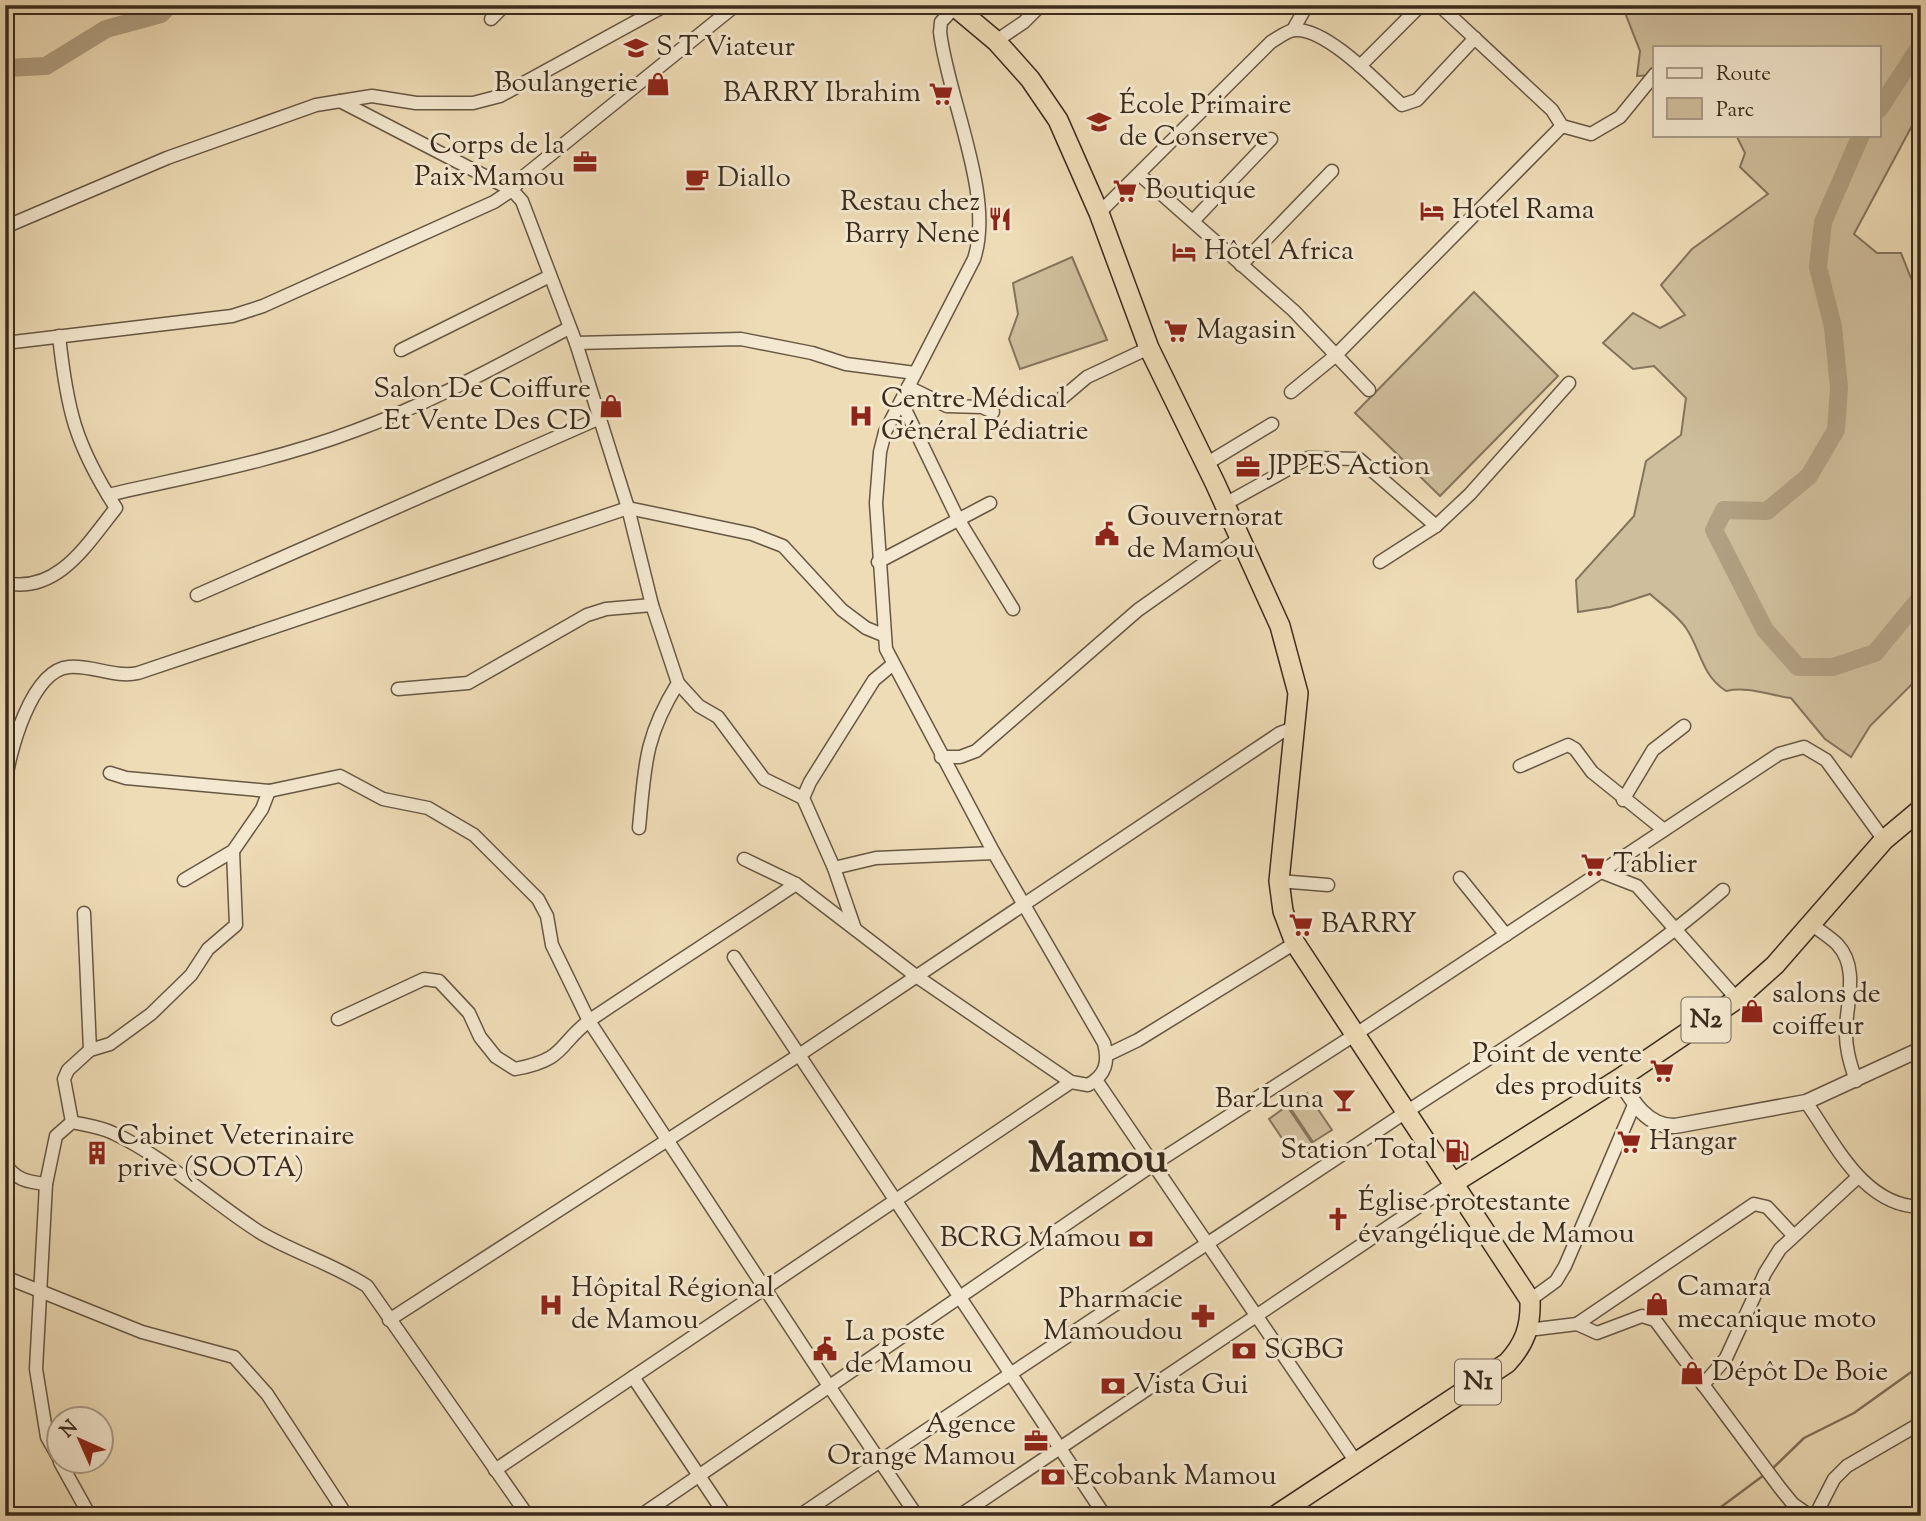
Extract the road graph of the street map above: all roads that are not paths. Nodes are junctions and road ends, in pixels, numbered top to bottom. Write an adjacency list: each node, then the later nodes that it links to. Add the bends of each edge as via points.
1 (505, 5): 11 (street)
2 (666, 5): 17 (street, via 500,96 473,103 416,103 372,96)
3 (736, 5): 22 (street)
4 (901, 5): 5 (street)
5 (919, 5)
6 (1041, 5): 14 (street)
7 (1307, 5): 12 (street)
8 (1422, 5): 15 (street)
9 (1439, 5): 13 (street)
10 (955, 6): 14 (highway); 35 (street, via 941,22 940,32 979,205 981,238)
11 (491, 19)
12 (1293, 30): 15 (street, via 1312,32); 21 (street, via 1271,42)
13 (1475, 38): 15 (street, via 1409,105 1402,104); 18 (street, via 1552,110)
14 (996, 41): 23 (highway, via 1059,120)
15 (1360, 66)
16 (1653, 76): 18 (street, via 1620,117 1591,134)
17 (340, 101): 22 (street); 25 (street, via 316,105 167,158)
18 (1562, 126): 34 (street)
19 (1271, 139): 24 (street)
20 (1332, 171): 26 (street)
21 (1140, 175): 23 (street); 24 (street)
22 (512, 190): 27 (street, via 522,201); 29 (street, via 494,202 232,316)
23 (1099, 213): 32 (highway)
24 (1193, 221): 26 (street)
25 (5, 227)
26 (1241, 265): 34 (street, via 1294,311)
27 (550, 276): 28 (street); 33 (street)
28 (569, 328): 31 (street); 46 (street, via 451,390 353,432 255,461)
29 (59, 336): 30 (street); 46 (street, via 66,400 79,442)
30 (5, 343)
31 (576, 343): 35 (street, via 741,339 812,352 846,364); 43 (street)
32 (1149, 348): 40 (street, via 1087,377); 45 (highway)
33 (401, 350)
34 (1335, 356): 38 (street); 39 (street)
35 (915, 373): 37 (street)
36 (1569, 383): 51 (street, via 1471,494)
37 (908, 387): 41 (street); 42 (street, via 947,406 982,407)
38 (1369, 390)
39 (1291, 392)
40 (1061, 399)
41 (901, 401): 50 (street); 53 (street, via 880,452)
42 (993, 412)
43 (600, 418): 49 (street); 56 (street)
44 (1272, 424): 45 (street)
45 (1206, 464): 48 (highway)
46 (108, 495): 55 (street, via 116,508 68,565 45,581)
47 (990, 503): 50 (street)
48 (1225, 504): 51 (street, via 1308,457 1359,459); 52 (highway)
49 (628, 508): 57 (street); 59 (street, via 752,534 783,546 842,610); 68 (street, via 138,673 127,676 58,668 34,696 8,760)
50 (958, 519): 53 (street); 58 (street)
51 (1436, 526): 54 (street)
52 (1240, 538): 64 (highway, via 1280,626 1298,693); 65 (street, via 1138,610 975,751)
53 (878, 562): 59 (street)
54 (1380, 562)
55 (5, 583)
56 (197, 595)
57 (652, 606): 61 (street); 62 (street, via 587,615 468,683)
58 (1013, 609)
59 (883, 635): 60 (street)
60 (892, 665): 65 (street); 70 (street, via 874,680)
61 (678, 683): 70 (street, via 699,706 719,717 764,779); 73 (street, via 661,710 646,749)
62 (398, 689)
63 (1684, 726): 71 (street, via 1653,750)
64 (1297, 727): 83 (highway); 87 (street, via 1280,733)
65 (941, 757): 77 (street)
66 (1520, 766): 71 (street, via 1569,746)
67 (110, 773): 69 (street)
68 (5, 785)
69 (269, 791): 76 (street); 98 (street, via 340,776 383,799 428,808 474,835 538,899 547,916 552,945)
70 (803, 798): 79 (street)
71 (1623, 800): 74 (street)
72 (1921, 809): 75 (highway, N2)
73 (639, 828)
74 (1664, 830): 75 (street, via 1779,754 1804,747 1826,760); 80 (street)
75 (1884, 840): 89 (highway, N2)
76 (233, 851): 82 (street); 101 (street, via 236,925 151,1014 110,1044)
77 (994, 853): 79 (street, via 876,858); 87 (street)
78 (744, 859): 84 (street)
79 (834, 868): 90 (street)
80 (1601, 872): 91 (street, via 1637,886); 92 (street)
81 (1460, 878): 92 (street)
82 (184, 880)
83 (1279, 881): 85 (street); 93 (highway, via 1283,911)
84 (796, 884): 90 (street); 98 (street)
85 (1328, 886)
86 (1723, 890): 91 (street)
87 (1025, 904): 95 (street); 103 (street, via 1098,1030)
88 (84, 913): 101 (street)
89 (1811, 924): 96 (highway, N2); 106 (street, via 1839,945 1845,958 1852,985 1847,1053)
90 (855, 929): 95 (street)
91 (1678, 929): 96 (street); 110 (street, via 1566,1009)
92 (1506, 935): 99 (street)
93 (1295, 943): 99 (highway); 103 (street)
94 (734, 957): 102 (street)
95 (916, 976): 102 (street); 107 (street)
96 (1737, 999): 104 (highway, N2)
97 (338, 1019): 98 (street, via 424,979 439,981 469,1013 496,1057 514,1069 556,1056)
98 (589, 1021): 112 (street)
99 (1356, 1034): 110 (highway); 114 (street)
100 (1921, 1049): 106 (street)
101 (90, 1050): 111 (street, via 64,1079)
102 (799, 1055): 112 (street); 118 (street)
103 (1107, 1055): 105 (street)
104 (1619, 1079): 109 (street); 117 (highway, N2)
105 (1097, 1080): 107 (street, via 1088,1085); 114 (street)
106 (1856, 1081): 108 (street)
107 (1071, 1082): 118 (street)
108 (1806, 1102): 109 (street, via 1665,1126); 115 (street)
109 (1634, 1105): 126 (street, via 1565,1266 1556,1280)
110 (1406, 1112): 117 (highway); 121 (street)
111 (72, 1122): 116 (street, via 56,1136); 128 (street, via 114,1133 267,1236 344,1271 367,1286)
112 (667, 1140): 123 (street); 128 (street)
113 (5, 1164): 116 (street, via 11,1174 27,1182)
114 (1154, 1164): 121 (street); 125 (street)
115 (1858, 1177): 119 (street, via 1896,1204); 120 (street)
116 (46, 1184): 124 (street)
117 (1452, 1184): 126 (highway); 127 (street)
118 (896, 1200): 123 (street); 125 (street)
119 (1921, 1207)
120 (1793, 1235): 129 (street, via 1767,1206 1754,1204); 133 (street, via 1765,1273 1726,1359)
121 (1208, 1244): 127 (street); 131 (street)
122 (5, 1277): 124 (street)
123 (765, 1288): 132 (street); 134 (street)
124 (40, 1293): 136 (street, via 36,1369); 144 (street, via 142,1332 233,1357 268,1394)
125 (961, 1298): 131 (street); 134 (street)
126 (1530, 1300): 130 (highway, N1)
127 (1257, 1316): 137 (street); 139 (street)
128 (389, 1320): 140 (street)
129 (1577, 1324): 130 (street); 133 (street, via 1597,1333 1642,1316 1655,1320)
130 (1528, 1329): 139 (highway, N1, via 1520,1349 1507,1363)
131 (1012, 1371): 137 (street); 138 (street)
132 (633, 1377): 140 (street); 141 (street)
133 (1703, 1385): 153 (street, via 1793,1504)
134 (828, 1386): 138 (street); 141 (street)
135 (1921, 1423): 154 (street, via 1847,1466 1834,1479)
136 (46, 1431)
137 (1060, 1447): 150 (street); 151 (street)
138 (880, 1461): 148 (street); 149 (street)
139 (1356, 1462): 152 (highway, N1)
140 (495, 1470): 145 (street)
141 (699, 1475): 146 (street); 147 (street)
142 (68, 1476): 143 (street)
143 (90, 1516)
144 (347, 1516)
145 (528, 1516)
146 (640, 1516)
147 (726, 1516)
148 (799, 1516)
149 (918, 1516)
150 (959, 1516)
151 (1105, 1516)
152 (1275, 1516)
153 (1810, 1516)
154 (1815, 1516)

